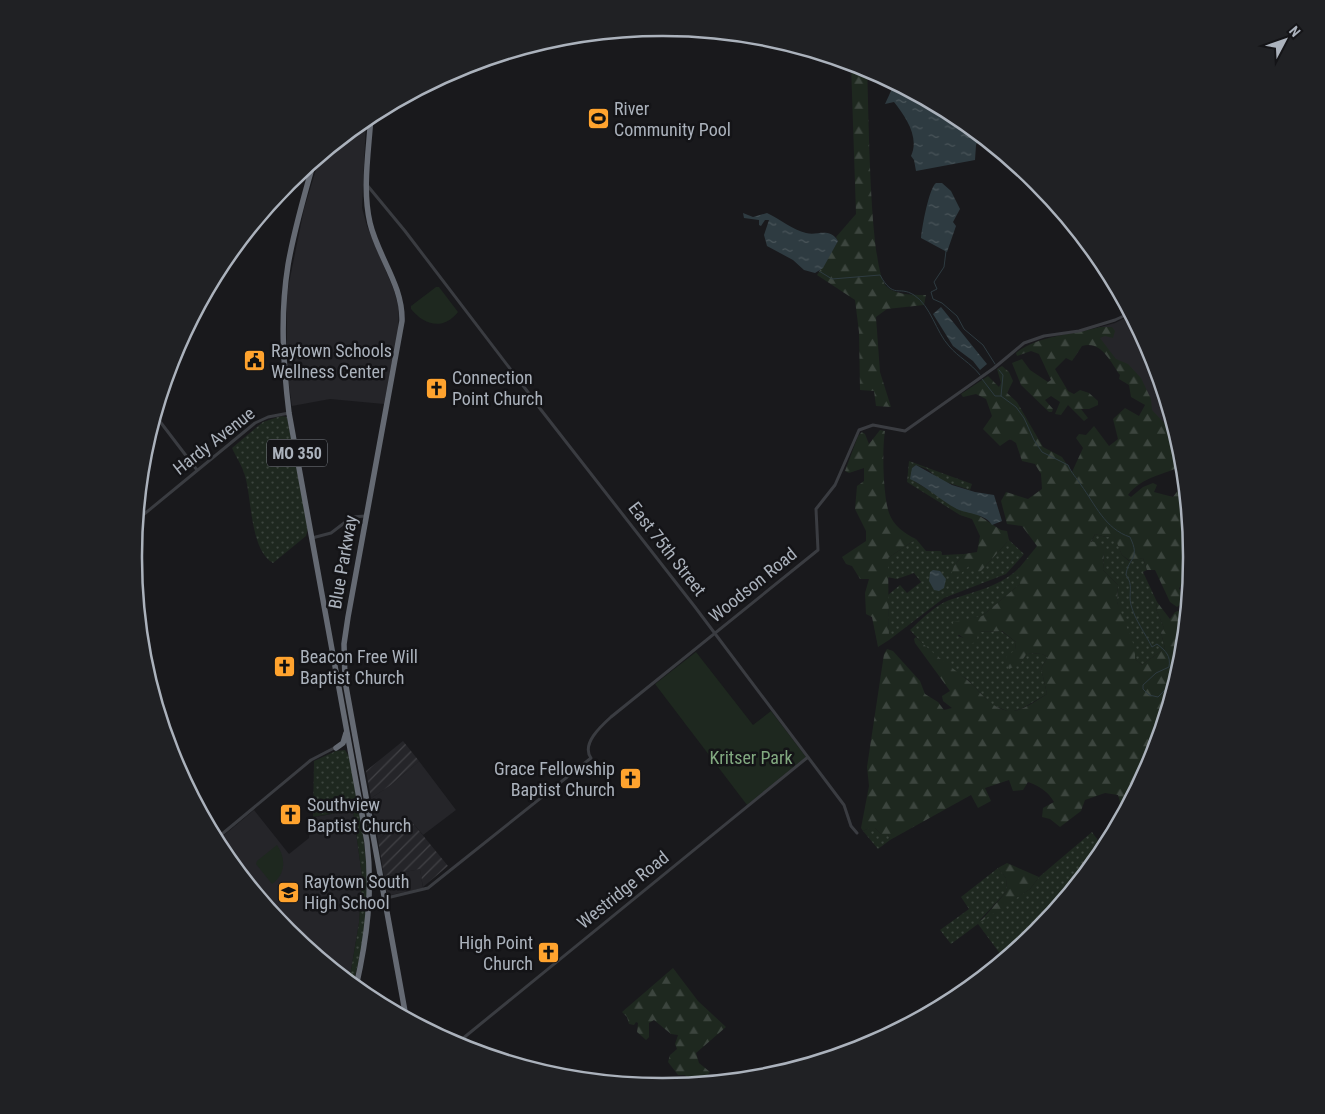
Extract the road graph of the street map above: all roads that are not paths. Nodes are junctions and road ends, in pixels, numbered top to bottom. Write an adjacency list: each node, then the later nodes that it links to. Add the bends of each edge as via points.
1 (370, 126): 4 (highway, Blue Parkway / MO 350)
2 (311, 173): 3 (highway, Blue Parkway / MO 350)
3 (310, 176): 6 (highway, Blue Parkway / MO 350, via 292,246 285,293 283,354)
4 (366, 185): 10 (highway, Blue Parkway / MO 350, via 372,230 397,288 402,313); 12 (street, East 75th Street, via 420,250)
5 (1124, 316): 12 (street, Woodson Road, via 1079,331 1044,336 1024,343 904,431 871,425 859,430 835,485 816,509 818,550)
6 (289, 413): 8 (street, Hardy Avenue, via 268,417 255,424); 11 (highway, Blue Parkway / MO 350)
7 (159, 421): 8 (street)
8 (197, 470): 9 (street, Hardy Avenue)
9 (144, 514)
10 (367, 517): 11 (street, via 352,517 331,533); 14 (highway, Blue Parkway / MO 350, via 343,659)
11 (312, 538): 13 (highway, Blue Parkway / MO 350)
12 (715, 633): 17 (street, East 75th Street); 20 (street, Woodson Road, via 600,727 588,747 591,758 428,888)
13 (345, 716): 14 (highway, Blue Parkway / MO 350); 15 (highway, via 346,740)
14 (353, 744): 15 (street); 16 (highway, Blue Parkway / MO 350); 20 (highway, Blue Parkway / MO 350)
15 (336, 748): 16 (highway, via 346,748); 19 (street, via 309,762)
16 (352, 755): 21 (highway, Blue Parkway / MO 350, via 367,842)
17 (808, 757): 18 (street, East 75th Street, via 844,805); 24 (street, Westridge Road)
18 (857, 833)
19 (222, 834)
20 (384, 899): 21 (street, Woodson Road); 23 (highway, Blue Parkway / MO 350)
21 (370, 902): 22 (highway, Blue Parkway / MO 350)
22 (358, 979)
23 (405, 1009)
24 (463, 1038)

